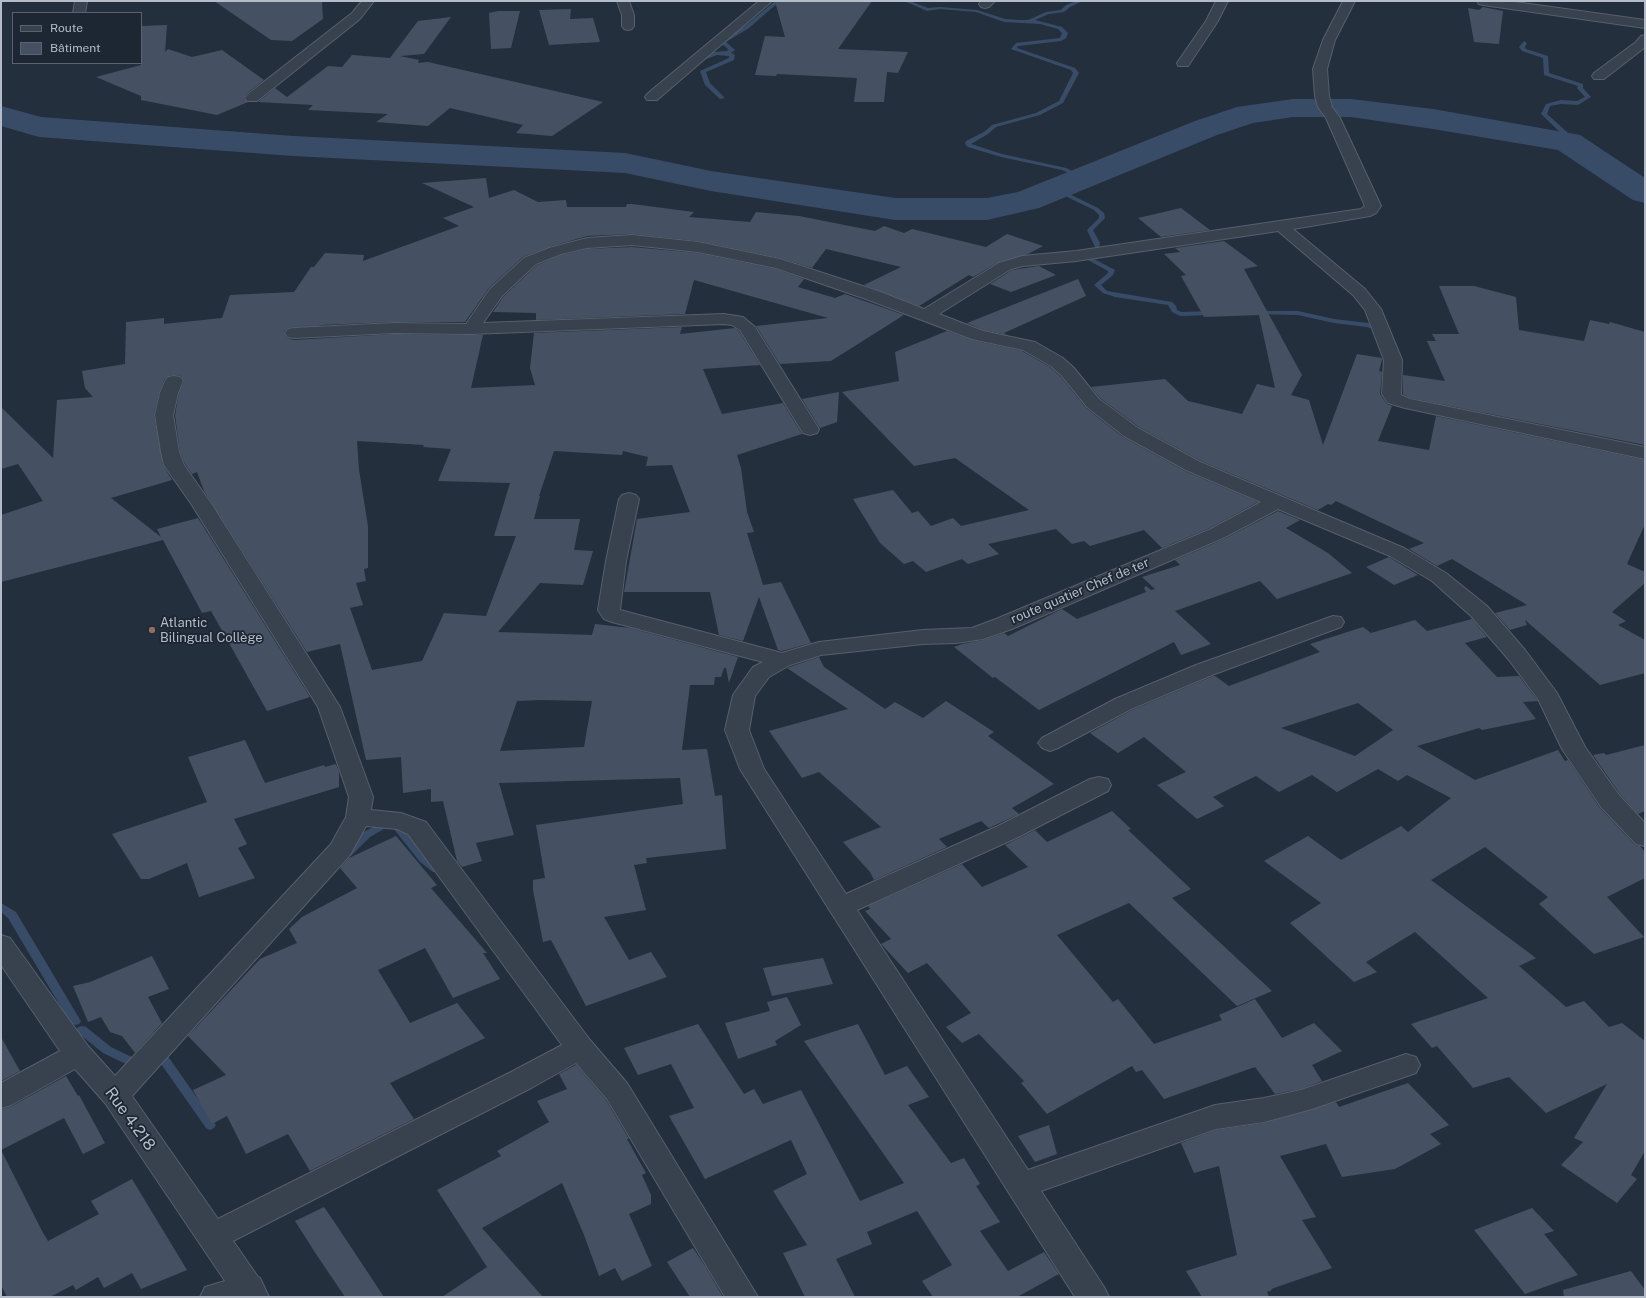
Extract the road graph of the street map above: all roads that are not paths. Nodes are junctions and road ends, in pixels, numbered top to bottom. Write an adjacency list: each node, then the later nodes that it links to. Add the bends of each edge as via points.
1 (82, 1): 8 (street)
2 (368, 1): 15 (street, via 356,16)
3 (624, 1): 10 (street)
4 (766, 1): 14 (street)
5 (1222, 1): 12 (street, via 1212,21)
6 (1349, 1): 16 (street, via 1329,40 1320,69 1322,96 1373,206 1365,213)
7 (1483, 1): 9 (street)
8 (79, 12)
9 (1645, 24)
10 (628, 26)
11 (1645, 40): 13 (street)
12 (1182, 63)
13 (1599, 76)
14 (652, 96)
15 (252, 98)
16 (1281, 226): 17 (street, via 1076,256 1028,260 1005,266); 22 (street, via 1359,292 1372,309 1393,360 1391,394 1394,399 1405,404)
17 (926, 315): 18 (street, via 780,264 698,247 632,240 587,243 554,251 530,261 496,293); 24 (street, via 978,335 1021,343 1038,350 1057,362 1099,408 1131,432 1193,466)
18 (471, 328): 19 (street, via 394,328); 21 (street, via 724,319 737,322 746,327)
19 (294, 333)
20 (174, 381): 29 (street, via 164,415 174,465 202,504 329,707 361,797)
21 (810, 428)
22 (1645, 453)
23 (629, 499): 26 (street, via 616,561 609,610 612,614)
24 (1278, 501): 26 (street, route quatier Chef de ter, via 1218,533 975,634 923,636 819,649); 30 (street, via 1397,552 1439,577 1479,611 1517,655 1548,698 1574,749 1610,801)
25 (1333, 622): 27 (street, via 1204,670 1123,704)
26 (782, 660): 31 (street, route quatier Chef de ter, via 761,672 744,695 737,730 752,769)
27 (1050, 743)
28 (1099, 785): 31 (street, via 1007,832)
29 (358, 817): 33 (street, via 401,821 417,828); 36 (street, via 341,848)
30 (1645, 838)
31 (841, 907): 38 (street, route quatier Chef de ter)
32 (1, 945): 34 (street, Rue 4.218)
33 (580, 1048): 39 (street); 42 (street, via 617,1091)
34 (78, 1054): 36 (street, Rue 4.218); 37 (street)
35 (1406, 1065): 38 (street, via 1302,1101 1215,1117)
36 (116, 1095): 39 (street, Rue 4.218)
37 (1, 1097)
38 (1022, 1185): 43 (street, route quatier Chef de ter)
39 (213, 1236): 40 (street, Rue 4.218)
40 (251, 1292): 41 (street)
41 (216, 1297)
42 (742, 1297)
43 (1093, 1297)

